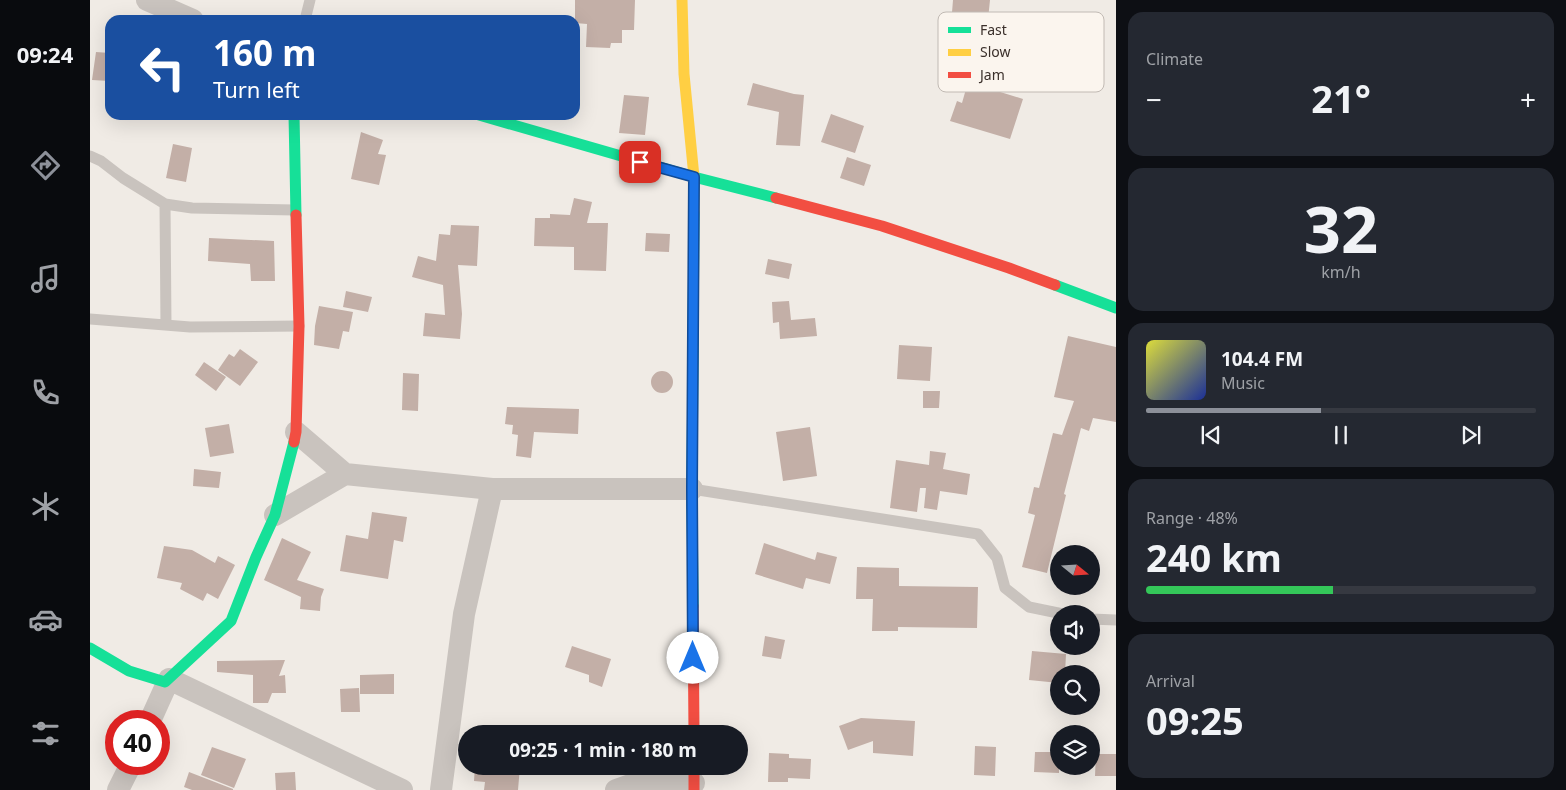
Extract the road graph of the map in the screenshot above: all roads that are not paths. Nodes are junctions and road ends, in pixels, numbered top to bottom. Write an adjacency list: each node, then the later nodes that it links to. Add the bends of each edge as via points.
1 (147, 0): 4 (street)
2 (310, 0): 5 (lane)
3 (682, 0): 9 (street, via 684,74)
4 (182, 15)
5 (306, 15)
6 (294, 120): 11 (street)
7 (496, 120): 9 (street)
8 (90, 156): 10 (lane)
9 (694, 177): 12 (street, via 882,226); 19 (street)
10 (165, 204): 11 (lane, via 192,208); 14 (lane)
11 (295, 210): 15 (street)
12 (1116, 308)
13 (90, 319): 14 (lane)
14 (166, 325): 15 (lane)
15 (299, 326): 16 (street)
16 (296, 432): 17 (street); 20 (street)
17 (345, 474): 18 (street); 20 (street)
18 (492, 489): 19 (street); 32 (street, via 464,614)
19 (692, 489): 21 (lane, via 978,534 997,558 1005,588 1029,607); 27 (street)
20 (275, 515): 25 (street, via 231,621)
21 (1050, 611)
22 (1100, 619): 23 (lane)
23 (1116, 620)
24 (90, 648): 25 (street, via 129,671 165,682)
25 (169, 679): 26 (street); 30 (street)
26 (155, 710)
27 (694, 725)
28 (126, 775): 31 (street)
29 (694, 780): 33 (street, via 630,785)
30 (397, 789)
31 (118, 790)
32 (440, 790)
33 (616, 790)

